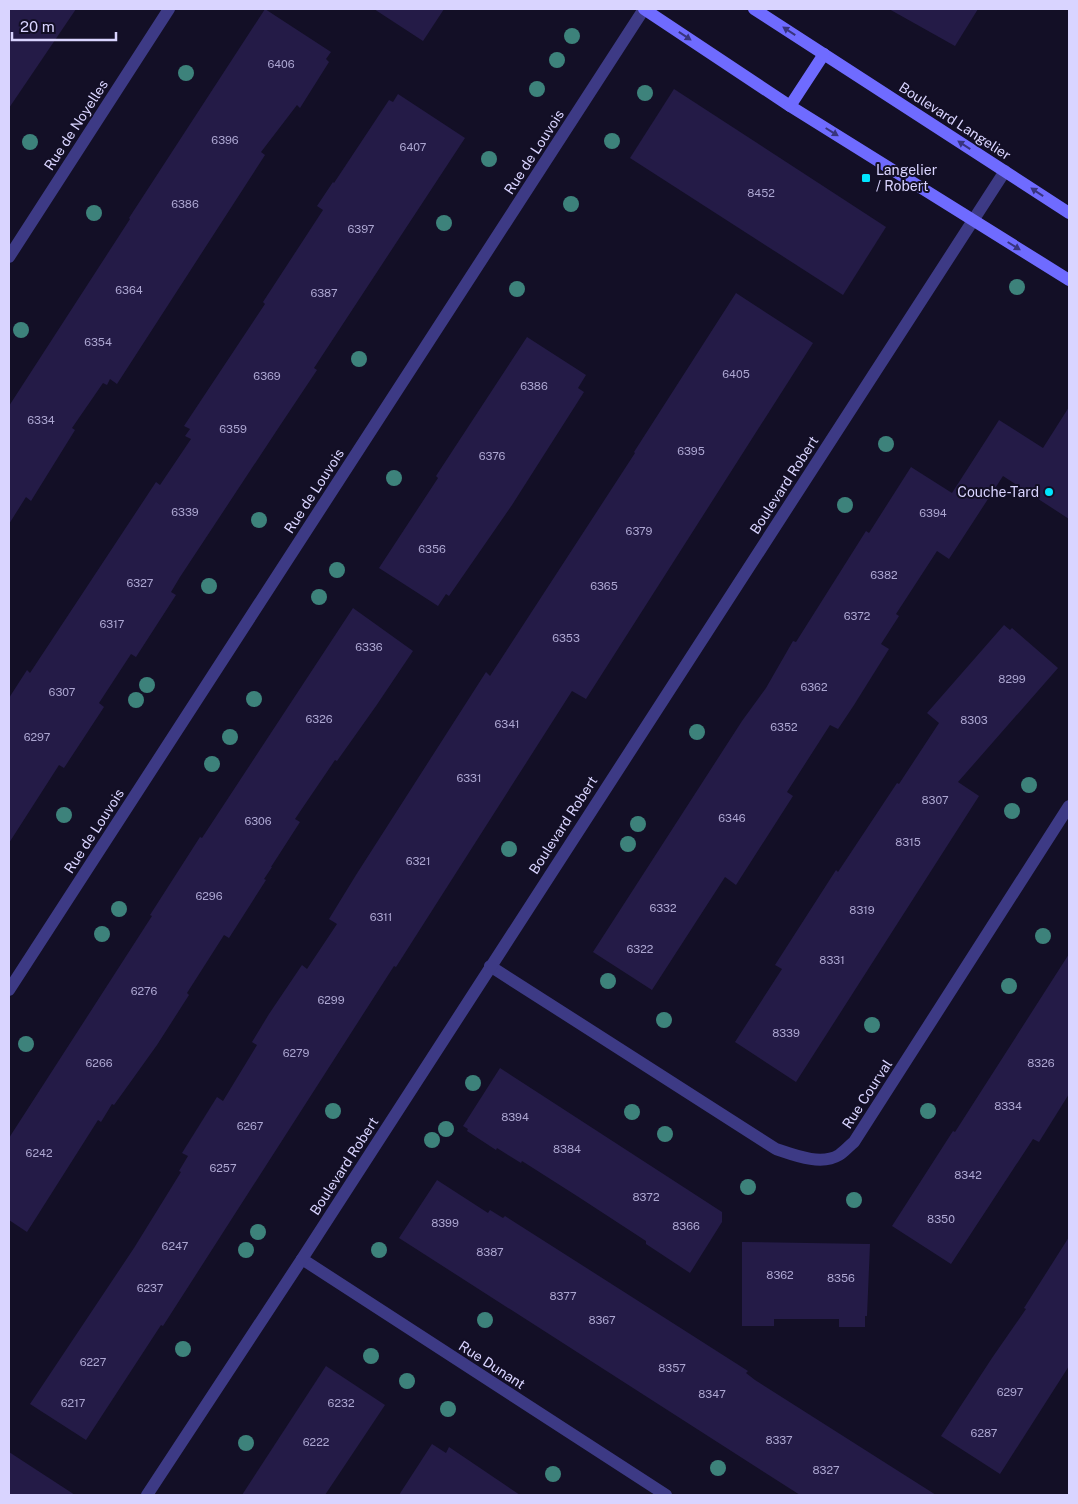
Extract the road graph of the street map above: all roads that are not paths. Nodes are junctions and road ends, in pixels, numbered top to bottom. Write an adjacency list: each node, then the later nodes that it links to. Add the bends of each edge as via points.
1 (169, 9): 9 (street, Rue de Noyelles)
2 (644, 9): 5 (main road, one-way to 5); 13 (street, Rue de Louvois)
3 (754, 9): 4 (main road, Boulevard Langelier, one-way to 3)
4 (824, 54): 5 (main road); 6 (main road, Boulevard Langelier, one-way to 4)
5 (790, 106): 8 (main road, one-way to 8)
6 (1005, 171): 7 (main road, Boulevard Langelier, one-way to 6); 8 (street, Boulevard Robert)
7 (1069, 213)
8 (972, 220): 10 (main road, one-way to 10); 12 (street, Boulevard Robert)
9 (9, 257)
10 (1069, 280)
11 (1069, 806): 12 (street, Rue Courval, via 854,1142 838,1156 818,1160 776,1149)
12 (490, 966): 14 (street, Boulevard Robert)
13 (9, 990)
14 (302, 1259): 15 (street, Boulevard Robert); 16 (street, Rue Dunant)
15 (147, 1495)
16 (666, 1495)

